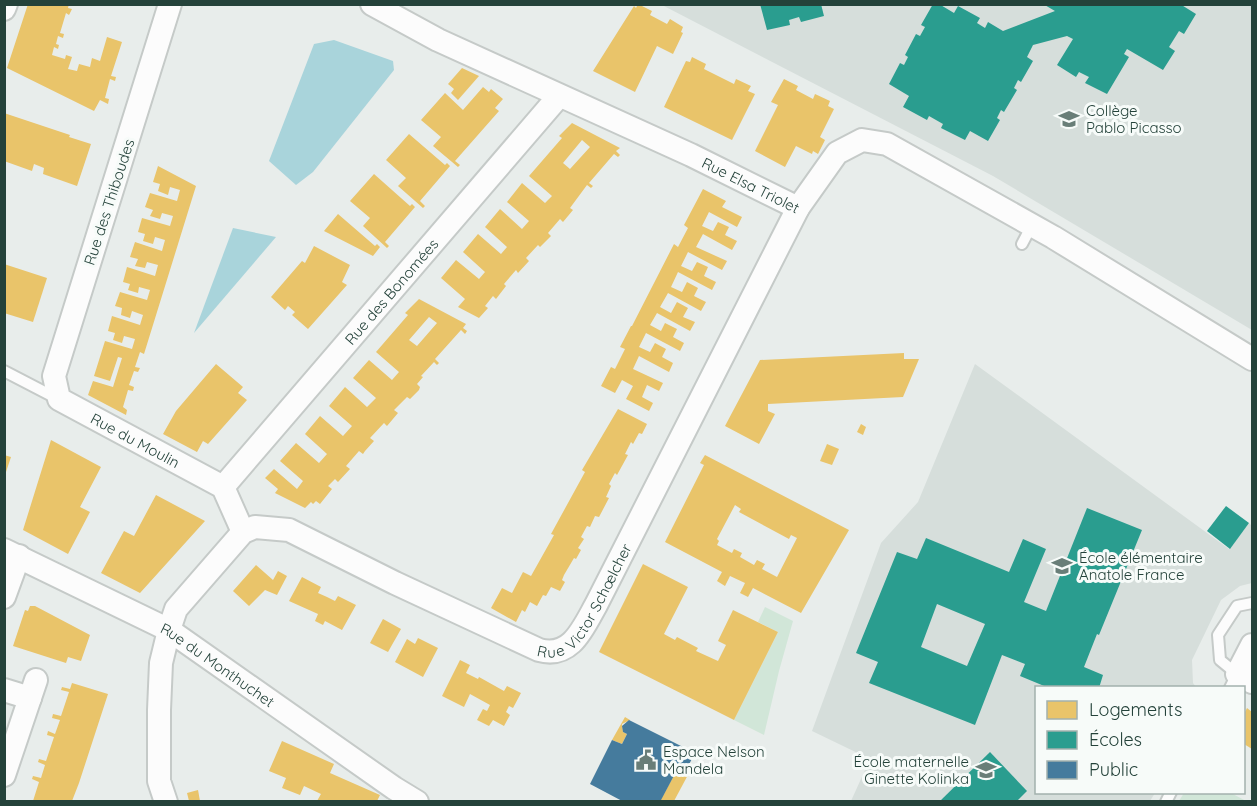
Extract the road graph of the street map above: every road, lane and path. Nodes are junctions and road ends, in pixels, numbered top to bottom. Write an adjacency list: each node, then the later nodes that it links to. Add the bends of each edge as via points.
1 (6, 4): 4 (street)
2 (170, 4): 9 (street, Rue des Thiboudes, via 54,376)
3 (372, 4): 5 (street, Rue Elsa Triolet, via 438,40)
4 (4, 9)
5 (559, 96): 6 (street, Rue Elsa Triolet); 10 (street, Rue des Bonomées)
6 (798, 208): 7 (street, Rue Elsa Triolet, via 837,153 862,140 886,144 1027,234); 11 (street, Rue Victor Schœlcher, via 596,605 579,635 564,649 547,652 531,647 289,530 255,527)
7 (1252, 359)
8 (4, 371): 9 (lane, Rue du Moulin)
9 (59, 399): 10 (street, Rue du Moulin)
10 (223, 488): 11 (street)
11 (243, 532): 15 (street, via 176,609)
12 (12, 553): 13 (street); 15 (street, Rue du Monthuchet)
13 (4, 597)
14 (1252, 603): 17 (lane, via 1237,606 1218,635 1220,660)
15 (169, 630): 20 (street, via 161,663 159,710 159,781); 21 (street, Rue du Monthuchet, via 394,789)
16 (1252, 645): 17 (street)
17 (1240, 681)
18 (4, 690): 19 (street, via 33,689)
19 (4, 775)
20 (165, 801)
21 (417, 801)

